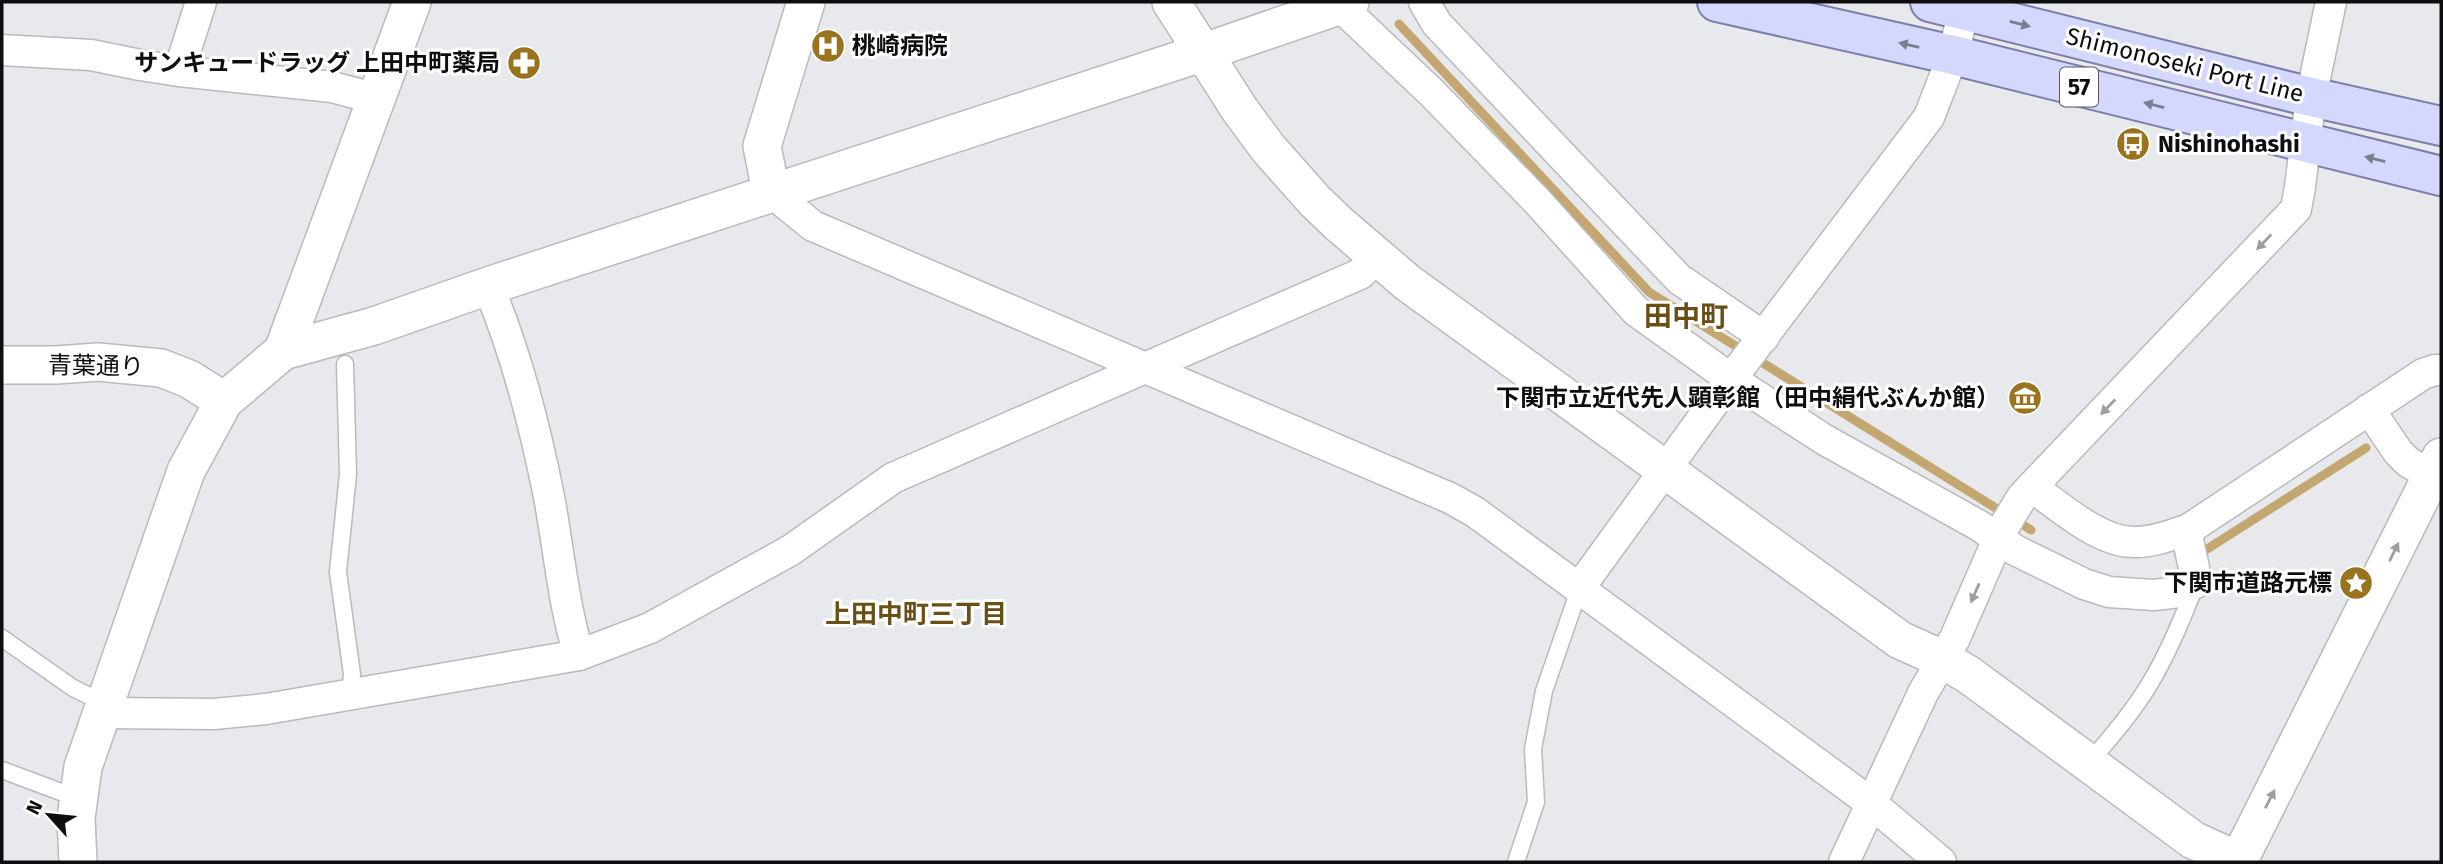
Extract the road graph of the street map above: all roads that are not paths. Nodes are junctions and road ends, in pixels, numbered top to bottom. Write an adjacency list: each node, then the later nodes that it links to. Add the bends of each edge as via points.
1 (201, 2): 13 (street)
2 (412, 2): 15 (street)
3 (806, 2): 19 (street, via 762,146)
4 (1171, 2): 11 (street)
5 (1424, 2): 22 (street, via 1437,24 1679,279)
6 (1717, 2): 12 (main road, Shimonoseki Port Line / 57, one-way to 6)
7 (2332, 2): 14 (street)
8 (1344, 3): 11 (street); 28 (street, via 1529,193 1636,311)
9 (1947, 6): 12 (street); 14 (main road, Shimonoseki Port Line / 57, one-way to 14)
10 (2, 50): 13 (street, via 91,55)
11 (1204, 52): 19 (street); 20 (street, via 1268,148 1314,201)
12 (1953, 55): 17 (main road, Shimonoseki Port Line / 57, one-way to 12); 22 (street, via 1928,117)
13 (179, 71): 15 (street, via 332,87)
14 (2311, 97): 16 (main road, Shimonoseki Port Line / 57); 17 (street)
15 (377, 99): 23 (street)
16 (2441, 126)
17 (2305, 143): 18 (main road, Shimonoseki Port Line / 57, one-way to 17); 33 (street, one-way to 33, via 2295,209)
18 (2441, 176)
19 (771, 192): 21 (street); 26 (street, via 813,226)
20 (1378, 257): 26 (street, via 1360,274); 32 (street)
21 (488, 286): 23 (street, via 374,326); 39 (street, via 503,322 540,452 568,621)
22 (1762, 340): 28 (street)
23 (283, 351): 29 (street)
24 (345, 364): 41 (lane, via 348,474 338,572 352,674)
25 (2, 365): 29 (street, 青葉通り, via 98,362 160,368 189,379)
26 (1144, 369): 37 (street, via 1450,498); 39 (street, via 893,478 791,550 650,628)
27 (2441, 370): 30 (street, via 2423,374)
28 (1734, 375): 32 (street); 35 (street, via 1825,440)
29 (224, 401): 42 (street, via 186,471)
30 (2369, 409): 31 (street, via 2408,463); 34 (street)
31 (2436, 467): 51 (street, one-way to 31)
32 (1666, 469): 37 (street); 40 (street, via 1900,640)
33 (2027, 492): 34 (street, via 2114,538 2133,543); 35 (street)
34 (2189, 530): 36 (street)
35 (2000, 535): 36 (street, via 2058,572 2096,589 2154,595 2179,592); 40 (street, one-way to 40)
36 (2197, 582): 43 (lane, via 2149,685)
37 (1580, 587): 46 (street); 48 (lane, via 1544,691 1533,749 1536,802)
38 (2, 638): 42 (lane)
39 (579, 655): 41 (street)
40 (1942, 659): 43 (street); 46 (street)
41 (350, 694): 42 (street, via 214,714)
42 (104, 708): 45 (street)
43 (2089, 762): 51 (street, via 2193,840)
44 (2, 770): 45 (lane)
45 (77, 798): 47 (street)
46 (1871, 803): 49 (street); 50 (street)
47 (78, 862)
48 (1516, 862)
49 (1844, 862)
50 (1941, 862)
51 (2239, 862)

